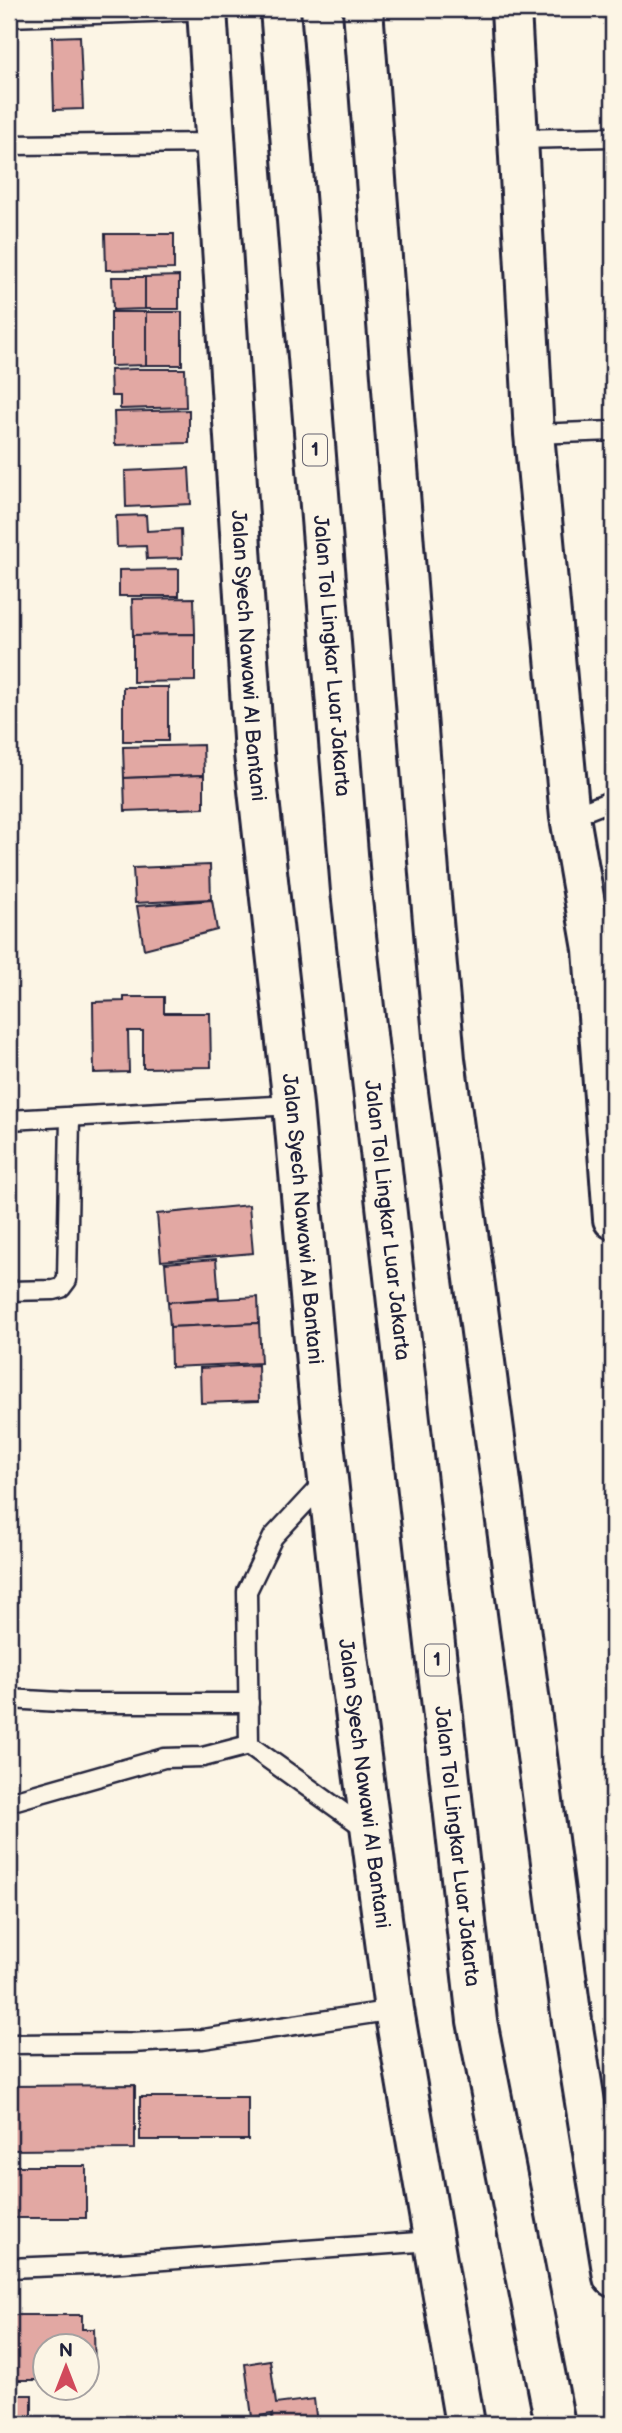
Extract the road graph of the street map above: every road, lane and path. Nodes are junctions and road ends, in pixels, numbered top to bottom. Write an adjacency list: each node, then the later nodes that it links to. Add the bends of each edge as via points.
1 (207, 9): 5 (lane); 8 (highway, Jalan Syech Nawawi Al Bantani)
2 (280, 9): 32 (highway, Jalan Tol Lingkar Luar Jakarta / 1, via 351,891 477,2021)
3 (363, 9): 30 (highway, via 445,1059 572,2021)
4 (511, 9): 7 (highway)
5 (9, 18)
6 (613, 137): 7 (lane)
7 (516, 139): 11 (highway)
8 (216, 143): 9 (lane); 15 (highway, Jalan Syech Nawawi Al Bantani, via 253,741)
9 (9, 145)
10 (613, 431): 11 (lane)
11 (534, 433): 13 (highway)
12 (613, 800): 13 (lane)
13 (570, 817): 14 (highway)
14 (603, 950): 18 (highway)
15 (293, 1105): 16 (lane); 20 (highway, Jalan Syech Nawawi Al Bantani)
16 (70, 1117): 17 (lane); 19 (lane, via 68,1280 54,1290)
17 (9, 1120)
18 (613, 1219)
19 (9, 1291)
20 (328, 1477): 22 (lane, via 273,1537 247,1591); 25 (highway, Jalan Syech Nawawi Al Bantani)
21 (9, 1699): 22 (lane)
22 (249, 1703): 23 (lane)
23 (249, 1745): 24 (lane, via 203,1757 163,1758); 25 (lane)
24 (9, 1802)
25 (369, 1831): 26 (highway, Jalan Syech Nawawi Al Bantani)
26 (394, 2010): 27 (lane, via 203,2039); 28 (highway, Jalan Syech Nawawi Al Bantani)
27 (9, 2044)
28 (432, 2241): 29 (lane); 31 (highway, Jalan Syech Nawawi Al Bantani)
29 (9, 2268)
30 (613, 2277)
31 (464, 2424)
32 (555, 2424)

